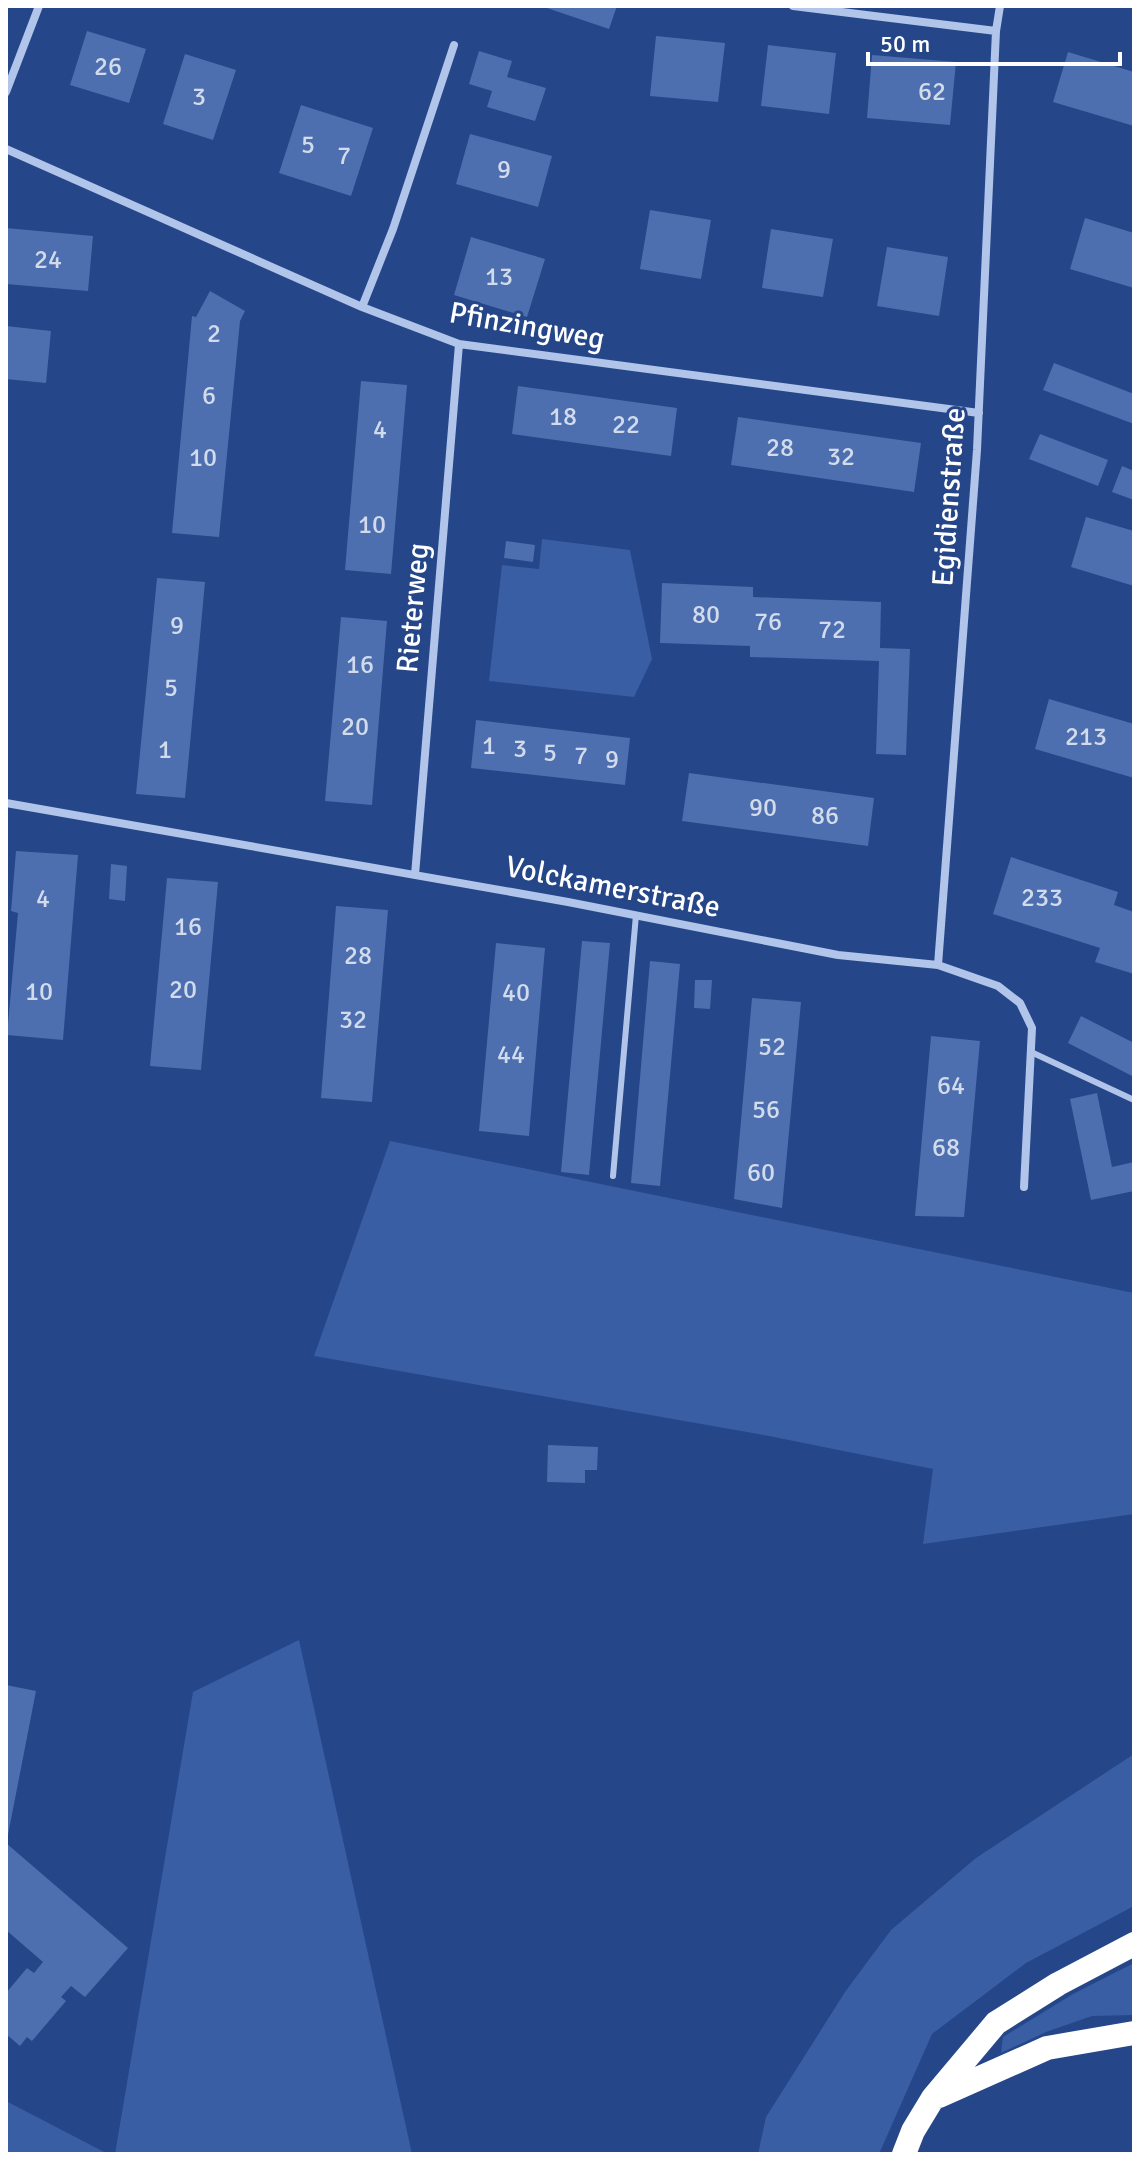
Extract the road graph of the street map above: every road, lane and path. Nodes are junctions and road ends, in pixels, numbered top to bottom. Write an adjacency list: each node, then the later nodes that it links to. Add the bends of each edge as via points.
1 (39, 6): 6 (street)
2 (793, 6): 4 (street)
3 (1000, 6): 4 (street, Egidienstraße)
4 (996, 31): 10 (street, Egidienstraße)
5 (454, 45): 8 (street)
6 (6, 92)
7 (6, 149): 8 (street, Pfinzingweg)
8 (362, 307): 9 (street, Pfinzingweg)
9 (459, 344): 10 (street, Pfinzingweg); 12 (street, Rieterweg)
10 (979, 413): 14 (street, Egidienstraße)
11 (6, 803): 12 (street, Volckamerstraße)
12 (415, 875): 13 (street, Volckamerstraße)
13 (636, 915): 14 (street, Volckamerstraße, via 838,955); 17 (lane)
14 (938, 965): 15 (street, Volckamerstraße, via 998,986 1020,1003 1032,1028)
15 (1031, 1052): 16 (lane); 18 (street, Volckamerstraße)
16 (1134, 1100)
17 (613, 1176)
18 (1024, 1187)
19 (1134, 1944): 21 (highway, via 996,2023)
20 (1134, 2033): 21 (highway, via 1047,2048)
21 (933, 2098): 22 (highway)
22 (904, 2154)

